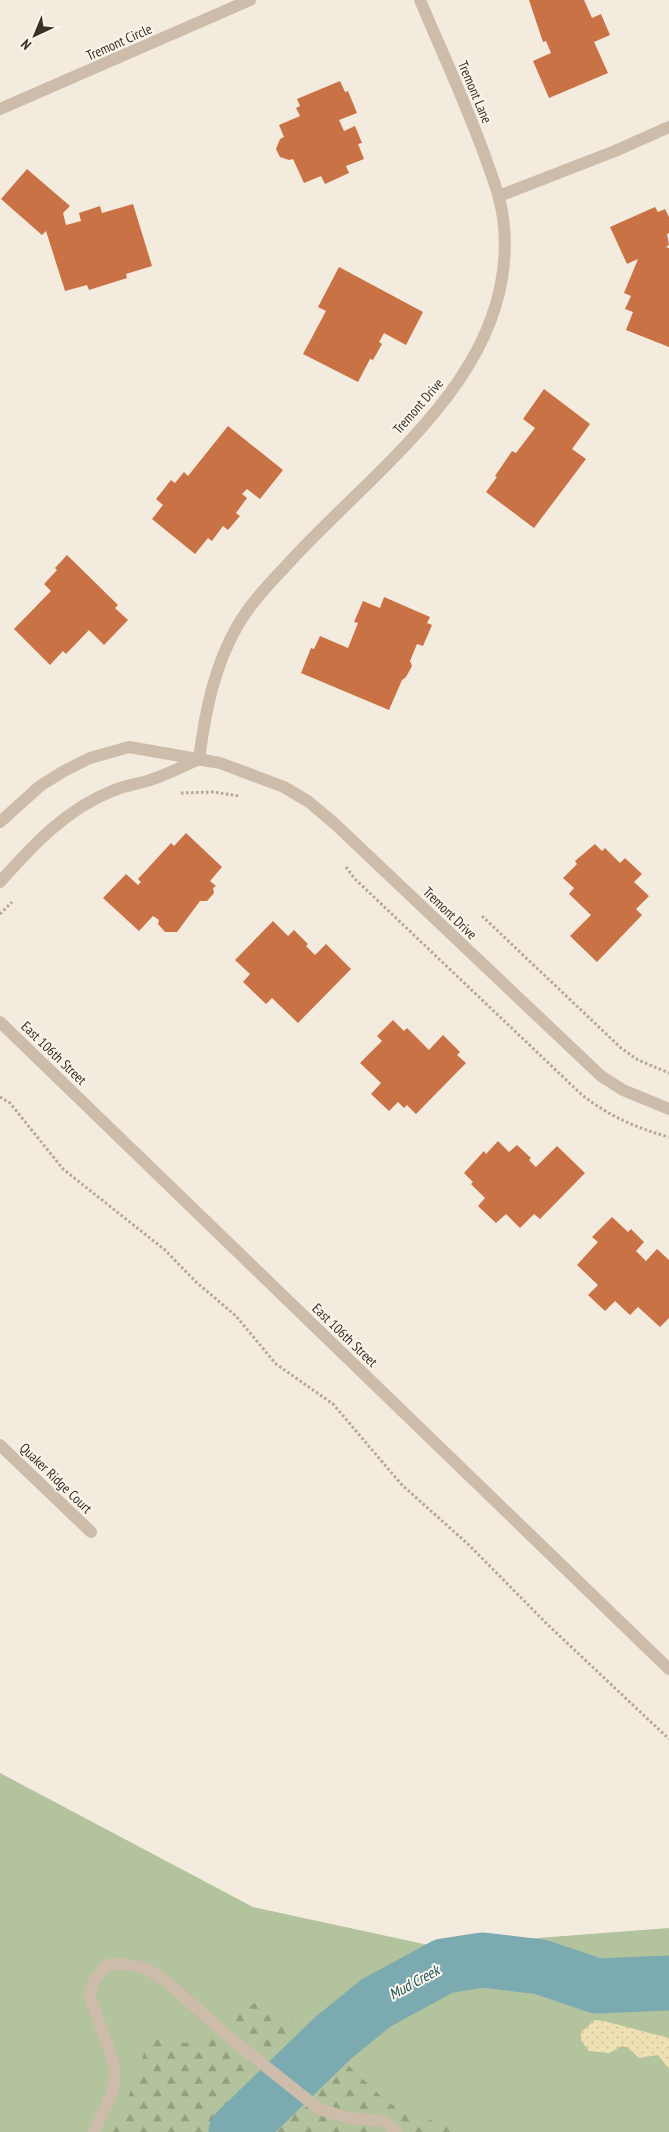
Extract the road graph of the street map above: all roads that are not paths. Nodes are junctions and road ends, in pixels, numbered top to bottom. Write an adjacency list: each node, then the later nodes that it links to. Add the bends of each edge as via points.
1 (250, 0): 3 (street, Tremont Circle)
2 (420, 0): 5 (street, Tremont Lane, via 470,115)
3 (0, 109)
4 (669, 127): 5 (street)
5 (499, 196): 6 (street, Tremont Drive, via 504,228 499,297 490,326 473,358 445,401 318,530 263,591 238,625 206,707)
6 (199, 760): 7 (street, Tremont Drive, via 130,747 90,758 40,786); 8 (street, via 153,780 113,790 87,803 38,838); 10 (street, Tremont Drive, via 220,763 284,787 309,802 600,1076 623,1090)
7 (0, 822)
8 (0, 882)
9 (0, 1022): 13 (street, East 106th Street)
10 (669, 1108)
11 (0, 1445): 12 (street, Quaker Ridge Court)
12 (91, 1532)
13 (669, 1669)
14 (94, 2132): 15 (street, via 113,2091 115,2067 89,1993 106,1965 126,1964 145,1968 165,1980 230,2038 319,2109 349,2118 383,2120)
15 (397, 2132)

